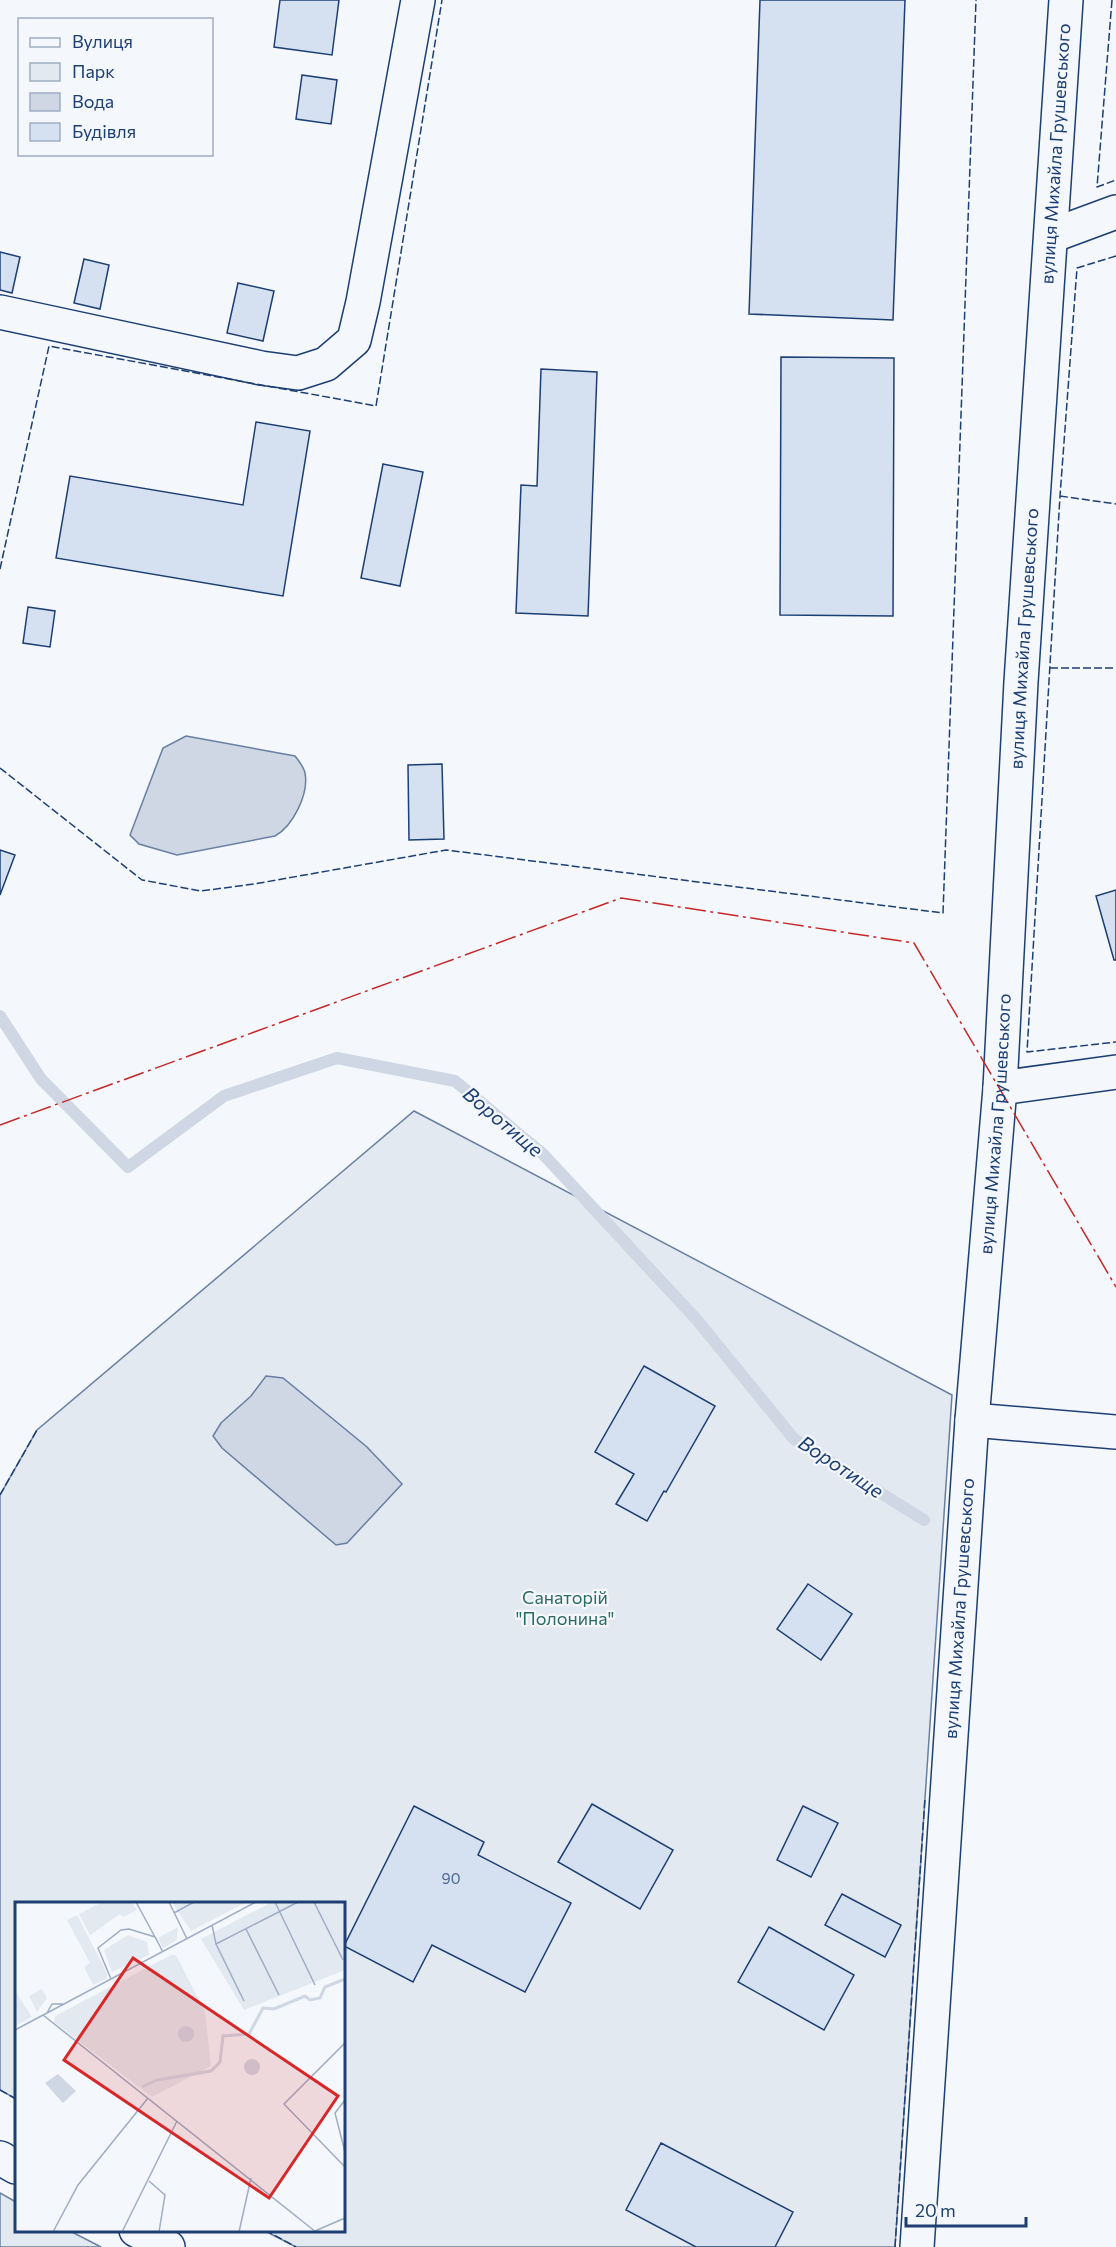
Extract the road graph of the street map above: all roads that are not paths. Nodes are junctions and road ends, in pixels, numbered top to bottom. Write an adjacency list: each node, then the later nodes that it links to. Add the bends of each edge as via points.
1 (418, 0): 5 (street, via 354,340 326,364 297,373 261,368)
2 (1066, 0): 4 (street, вулиця Михайла Грушевського)
3 (1116, 212): 4 (street)
4 (1051, 236): 7 (street, вулиця Михайла Грушевського, via 1021,682)
5 (0, 312)
6 (1116, 1072): 7 (street)
7 (1000, 1088): 8 (street, вулиця Михайла Грушевського)
8 (972, 1420): 9 (street); 14 (street, вулиця Михайла Грушевського)
9 (1116, 1432)
10 (0, 2158): 11 (street)
11 (15, 2166)
12 (140, 2232): 13 (street)
13 (168, 2247)
14 (917, 2247)

